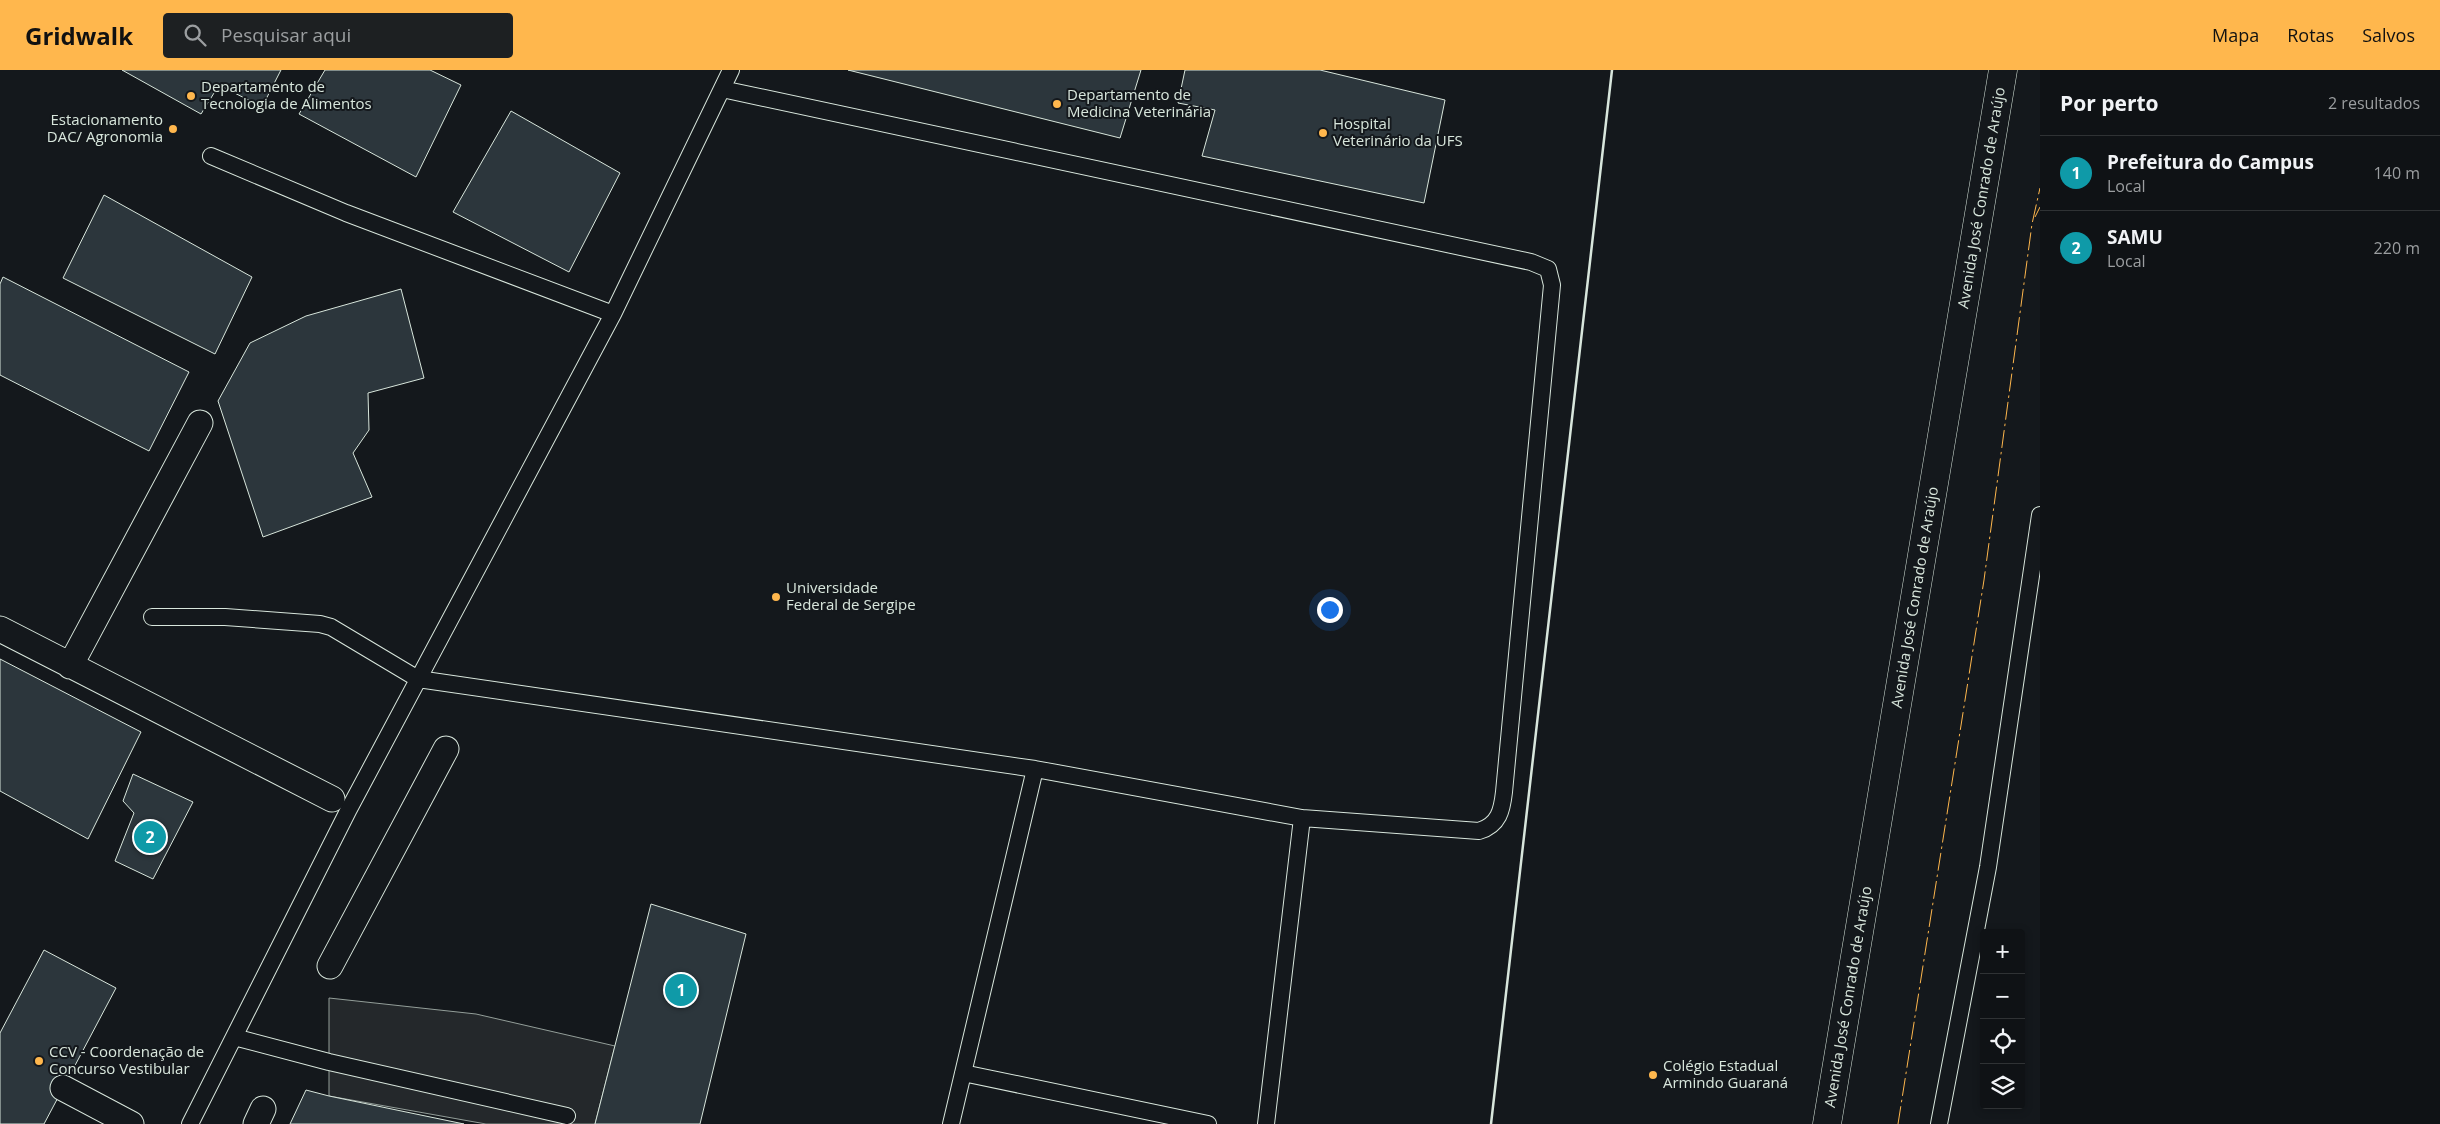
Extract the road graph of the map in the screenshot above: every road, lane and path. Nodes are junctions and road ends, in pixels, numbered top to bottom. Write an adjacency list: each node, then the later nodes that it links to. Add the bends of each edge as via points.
1 (731, 70): 3 (lane)
2 (2003, 70): 26 (street, Avenida José Conrado de Araújo)
3 (722, 90): 5 (lane); 15 (lane, via 1531,262 1548,270 1552,276 1552,295 1506,782 1499,818 1479,831)
4 (211, 156): 5 (lane, via 346,212)
5 (613, 314): 11 (lane)
6 (200, 423): 10 (street)
7 (2040, 515): 27 (lane, via 1988,867)
8 (152, 617): 11 (lane, via 225,617 331,627)
9 (0, 629): 10 (street)
10 (70, 666): 14 (street)
11 (418, 679): 13 (lane); 17 (lane)
12 (446, 749): 16 (street)
13 (1035, 769): 15 (lane); 18 (lane)
14 (332, 799)
15 (1302, 818): 25 (lane)
16 (330, 966)
17 (234, 1037): 20 (lane); 22 (lane)
18 (963, 1074): 23 (lane); 24 (lane)
19 (63, 1088): 21 (street)
20 (567, 1116)
21 (132, 1124)
22 (190, 1124)
23 (951, 1124)
24 (1208, 1124)
25 (1266, 1124)
26 (1827, 1124)
27 (1939, 1124)

